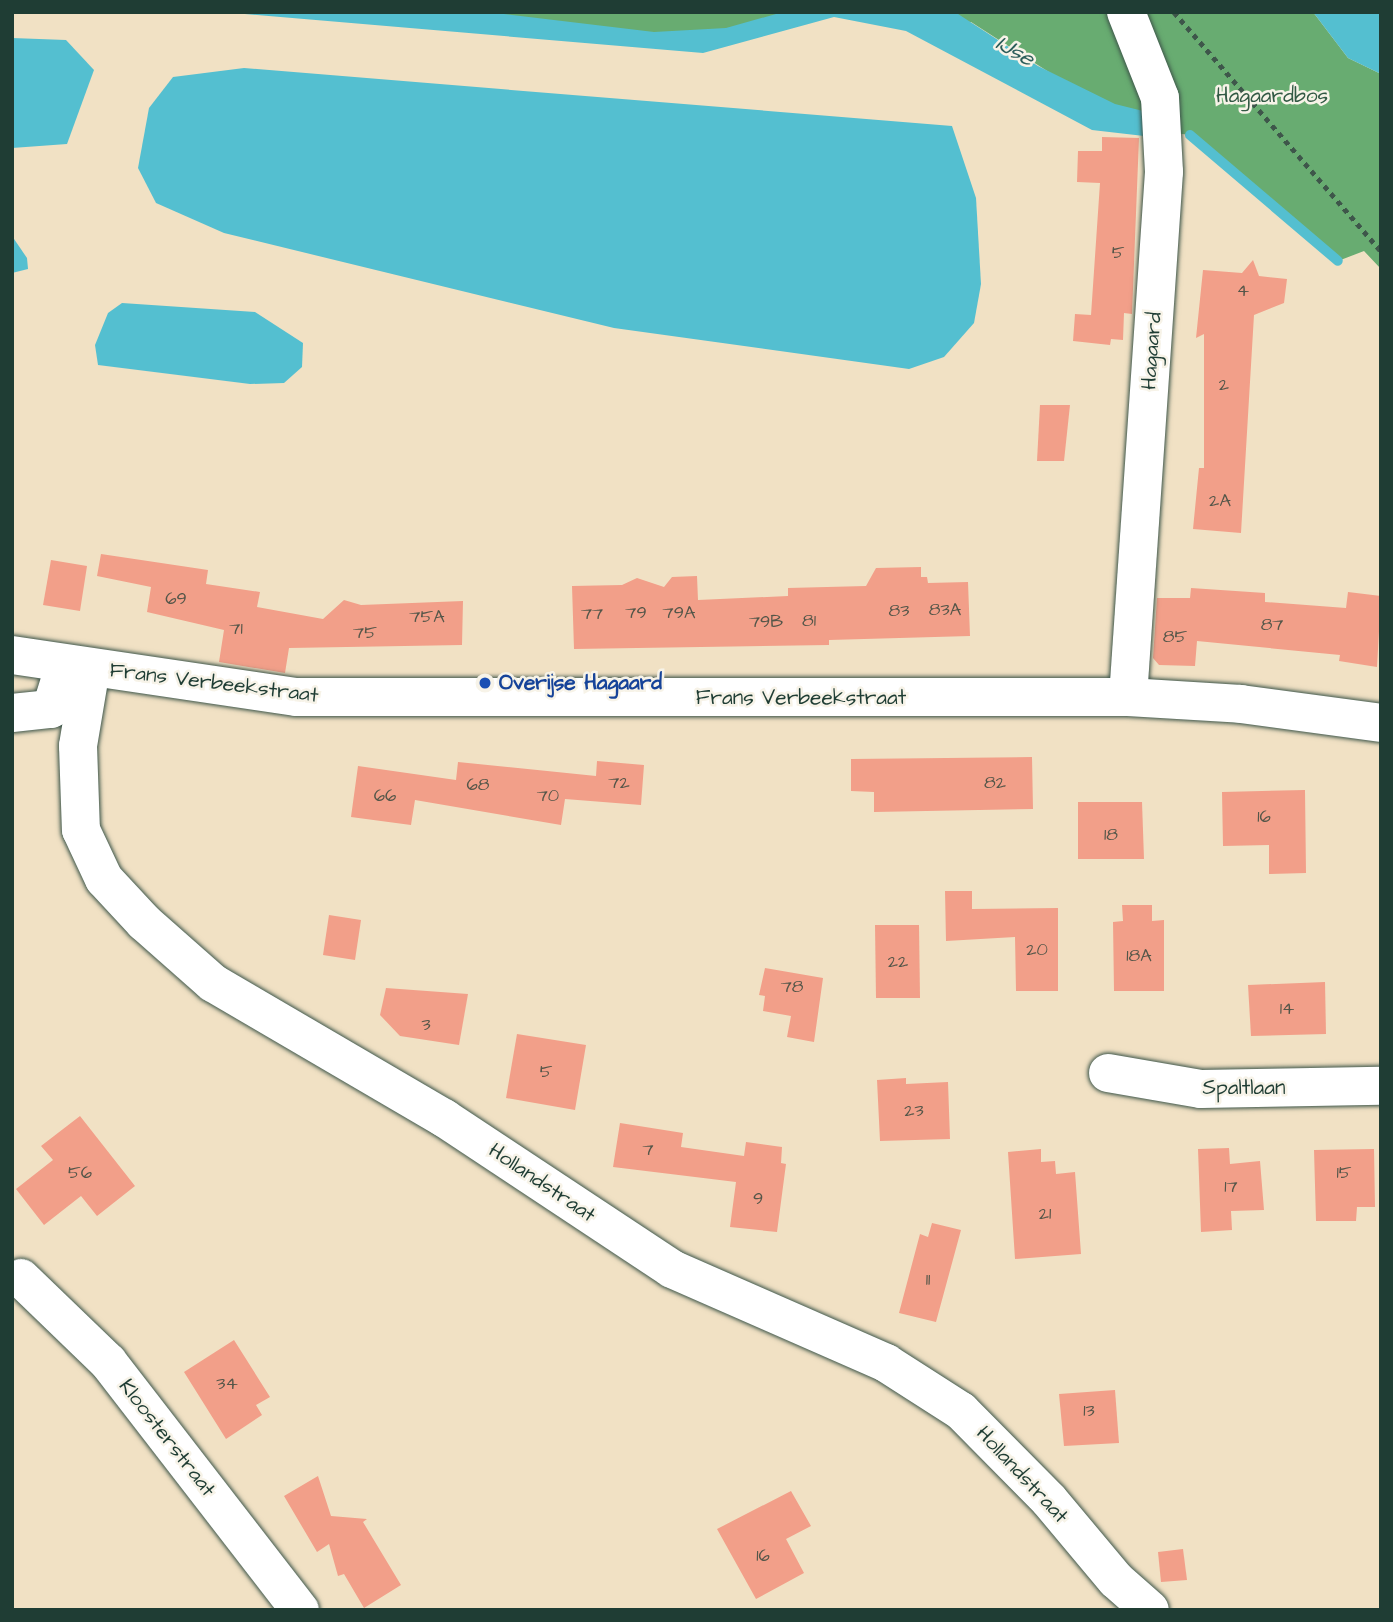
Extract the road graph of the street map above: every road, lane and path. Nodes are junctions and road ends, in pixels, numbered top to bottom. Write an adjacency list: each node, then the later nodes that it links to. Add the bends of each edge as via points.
1 (1126, 12): 6 (street, Hagaard, via 1160,98 1164,172)
2 (1174, 12): 3 (path)
3 (1381, 251)
4 (12, 655): 5 (street, Frans Verbeekstraat)
5 (78, 666): 6 (street, Frans Verbeekstraat, via 296,697); 7 (street, via 51,709); 13 (street, Hollandstraat, via 81,830 104,879 213,983 444,1118 672,1269 886,1363 961,1411 1049,1500 1116,1580)
6 (1128, 697): 8 (street, Frans Verbeekstraat, via 1241,704)
7 (12, 713)
8 (1381, 723)
9 (1108, 1073): 10 (street, Spaltlaan, via 1201,1089)
10 (1381, 1086)
11 (15, 1278): 12 (street, Kloosterstraat, via 108,1362)
12 (300, 1610)
13 (1150, 1610)

